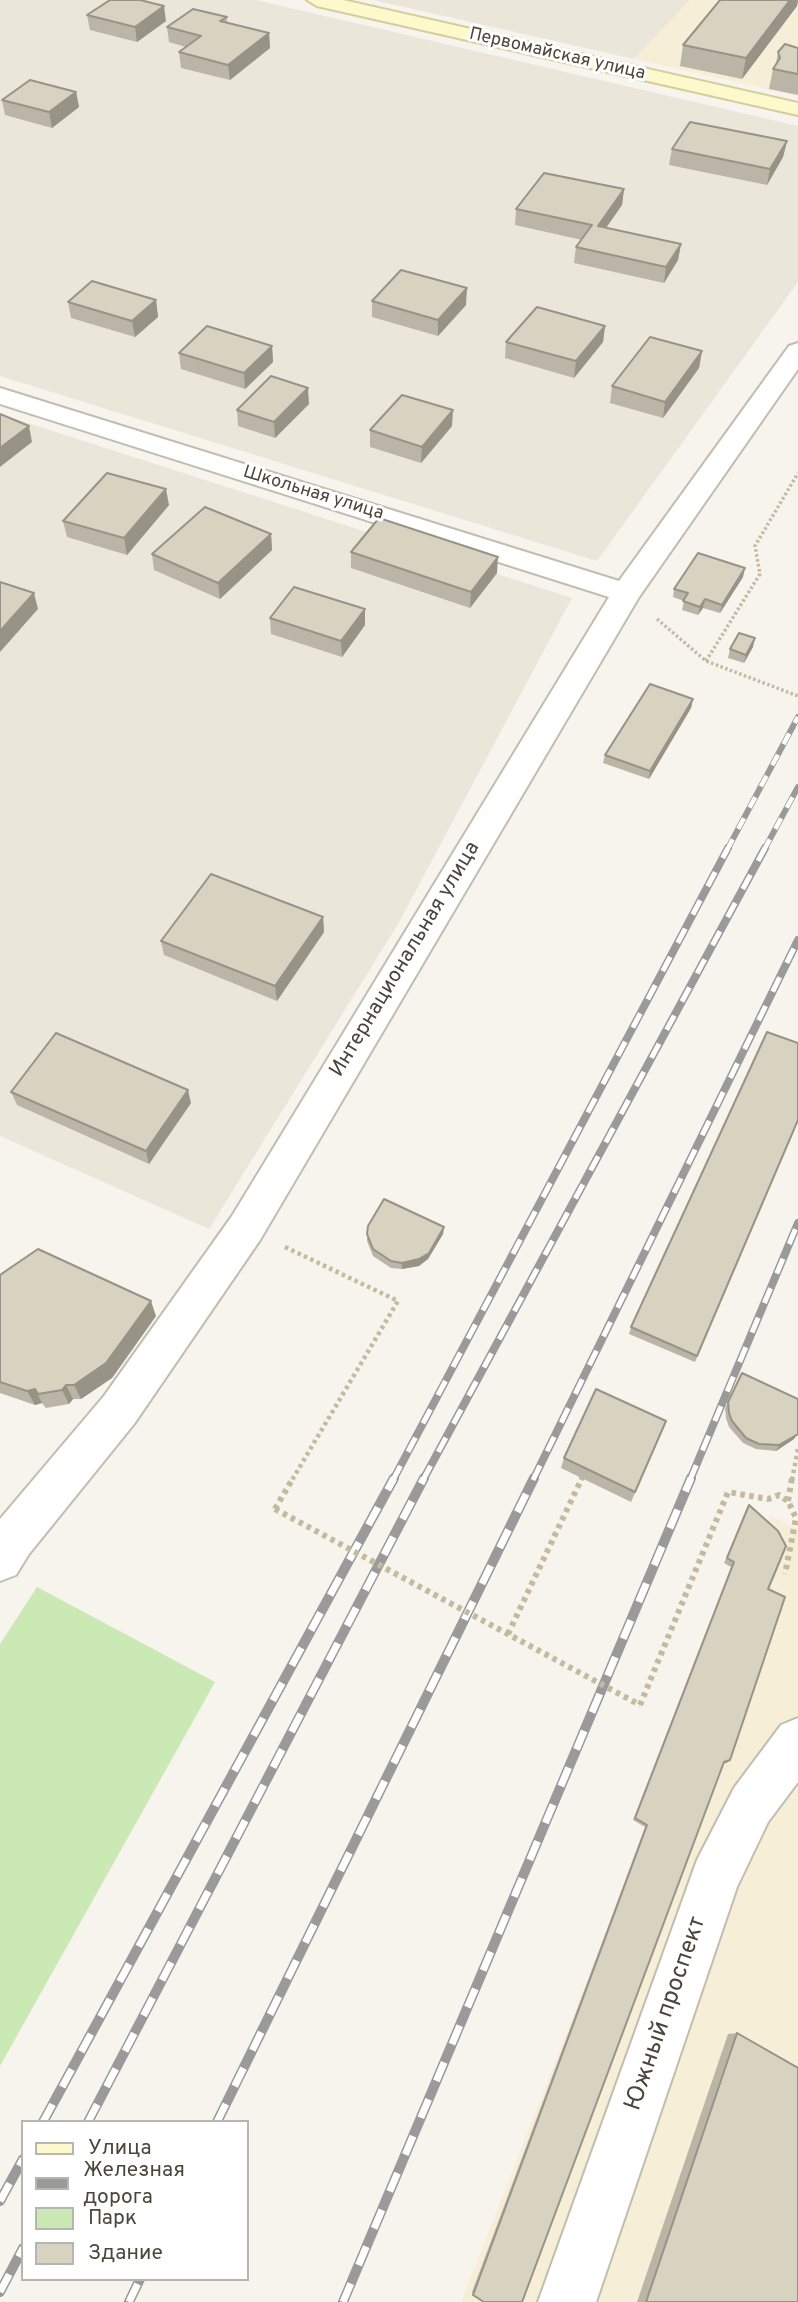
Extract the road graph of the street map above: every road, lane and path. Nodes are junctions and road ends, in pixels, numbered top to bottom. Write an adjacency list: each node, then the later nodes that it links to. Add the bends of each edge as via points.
1 (317, 0): 2 (main road, Первомайская улица)
2 (798, 109)
3 (798, 351): 6 (street, Интернациональная улица)
4 (0, 396): 6 (street, Школьная улица)
5 (798, 473): 7 (path, via 755,546 760,574)
6 (626, 593): 7 (path); 9 (street, Интернациональная улица)
7 (706, 661): 8 (path)
8 (798, 696)
9 (246, 1228): 13 (street, Интернациональная улица, via 119,1410); 15 (path, bridge, via 398,1301 275,1509)
10 (798, 1449): 12 (path)
11 (591, 1461): 15 (path)
12 (788, 1501): 14 (path, via 796,1518); 15 (path, bridge, via 779,1495 768,1499 728,1492 640,1705)
13 (4, 1543)
14 (785, 1574)
15 (508, 1633)
16 (798, 1742): 17 (street, Южный проспект, via 751,1805 715,1878)
17 (567, 2302)

